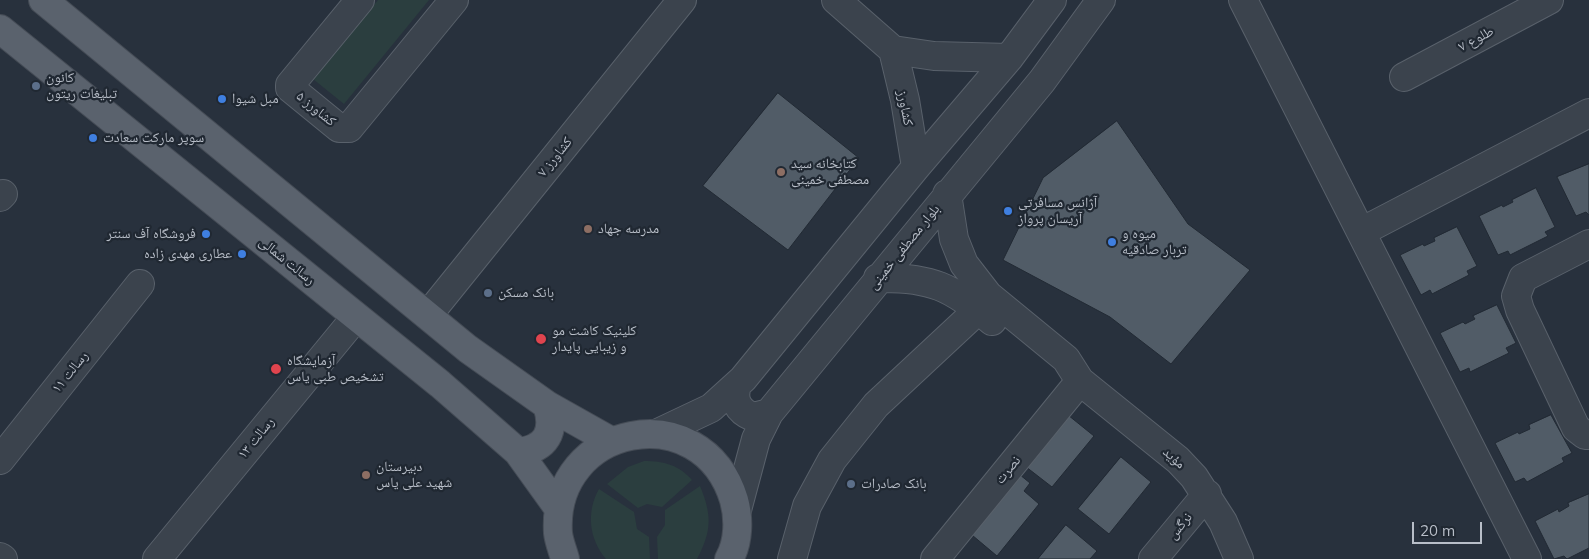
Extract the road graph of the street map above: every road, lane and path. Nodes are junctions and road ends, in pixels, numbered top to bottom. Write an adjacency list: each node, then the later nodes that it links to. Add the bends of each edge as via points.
1 (43, 0): 22 (main road)
2 (360, 0): 3 (street, کشاورز ۵, via 290,84 290,88 344,129 349,128)
3 (454, 0)
4 (682, 0): 22 (street, کشاورز ۷)
5 (836, 0): 11 (street)
6 (1052, 0): 12 (street)
7 (1101, 0): 16 (street, بلوار مصطفی خمینی, via 1042,81)
8 (1243, 0): 17 (street)
9 (1549, 0): 13 (street, طلوع ۷)
10 (0, 29): 23 (main road, رسالت شمالی)
11 (893, 50): 12 (street, via 934,56); 15 (street, کشاورز)
12 (1009, 58): 15 (street)
13 (1404, 77)
14 (1589, 113): 17 (street)
15 (916, 167): 25 (street)
16 (947, 194): 19 (street, بلوار مصطفی خمینی); 24 (street, مؤید, via 954,239 964,264 988,294 1066,359)
17 (1361, 232): 42 (street)
18 (1589, 244): 29 (street, via 1523,278 1516,296 1576,428)
19 (878, 278): 21 (street, مؤید, via 911,278 950,290); 27 (street, بلوار مصطفی خمینی)
20 (140, 284): 32 (street, رسالت ۱۱)
21 (978, 310): 24 (street, مؤید, via 1055,375); 38 (street, via 876,405 832,460 807,506)
22 (428, 315): 26 (main road, via 468,349)
23 (356, 317): 31 (main road, رسالت شمالی); 37 (street, رسالت ۱۳)
24 (1080, 380): 33 (street, مؤید, via 1178,460); 39 (street, نصرت)
25 (737, 385): 27 (street, via 735,401 745,414); 28 (street, via 711,408)
26 (547, 405): 30 (main road); 31 (main road, via 552,418 550,431 543,443 531,450)
27 (768, 413): 34 (street, بلوار مصطفی خمینی, via 756,439)
28 (656, 434): 30 (main road, via 633,434); 34 (main road, via 679,439 700,450 717,466 730,487)
29 (1589, 435)
30 (611, 441): 35 (main road, via 586,457 568,481)
31 (518, 452): 35 (main road, رسالت شمالی)
32 (0, 460)
33 (1207, 494): 40 (street, نرگس); 41 (street, مؤید)
34 (737, 510): 36 (main road)
35 (558, 541)
36 (732, 557)
37 (157, 559)
38 (792, 559)
39 (935, 559)
40 (1153, 559)
41 (1239, 559)
42 (1527, 559)

